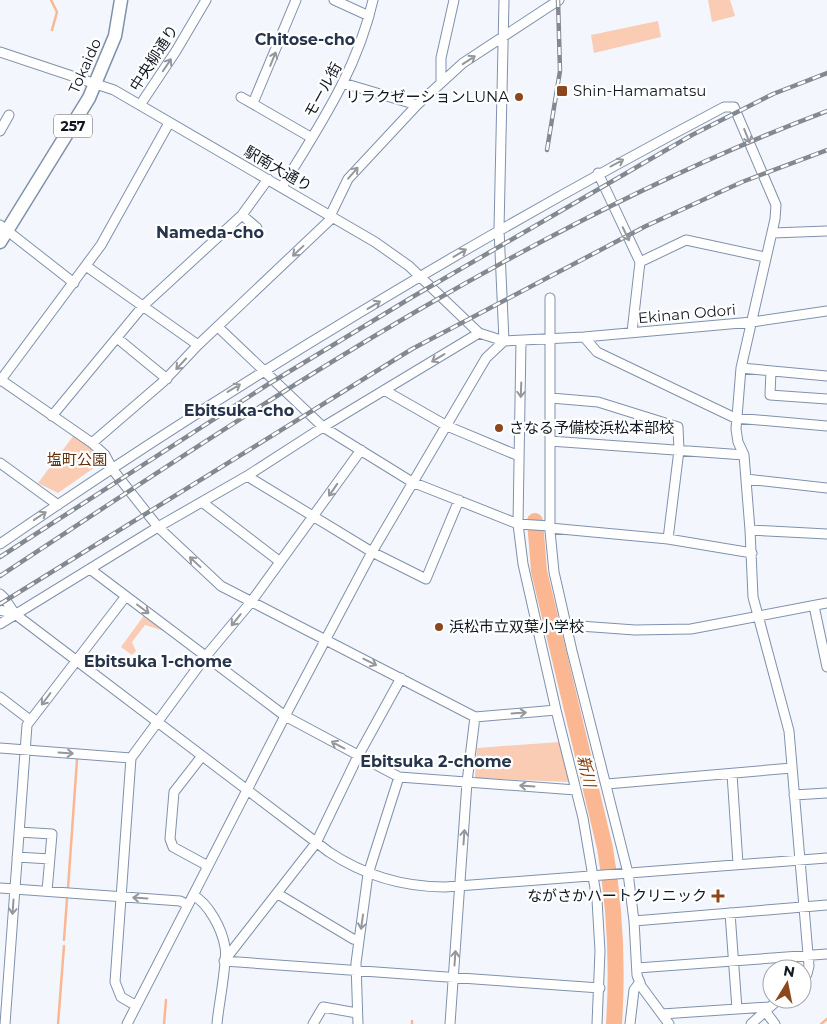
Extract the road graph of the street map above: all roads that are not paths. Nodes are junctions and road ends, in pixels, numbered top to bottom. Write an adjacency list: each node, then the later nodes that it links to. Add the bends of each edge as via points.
1 (121, 0): 14 (highway, Tokaido / 257, via 115,36)
2 (206, 0): 18 (street, 中央柳通り, one-way to 2)
3 (296, 0): 16 (street, one-way to 3)
4 (334, 0): 9 (street)
5 (372, 0): 9 (street, モール街)
6 (454, 0): 12 (street, via 441,58)
7 (504, 0): 10 (street)
8 (559, 0): 10 (street)
9 (369, 16): 13 (street, モール街, via 353,65)
10 (505, 37): 12 (street, one-way to 10, via 463,63); 30 (street)
11 (0, 52): 14 (street, 駅南大通り)
12 (441, 82): 17 (street)
13 (343, 83): 17 (street); 22 (street, モール街)
14 (96, 84): 18 (street, 駅南大通り); 28 (highway, Tokaido / 257, via 85,106)
15 (241, 97): 16 (street)
16 (253, 103): 22 (street)
17 (417, 104): 27 (street, one-way to 17, via 348,179)
18 (140, 105): 20 (street, 駅南大通り)
19 (9, 115): 21 (street)
20 (169, 123): 24 (street, 駅南大通り); 36 (street)
21 (0, 131)
22 (312, 138): 25 (street, モール街)
23 (598, 173): 30 (street); 32 (street, one-way to 32, via 724,107 734,107 776,205); 35 (street, one-way to 35)
24 (268, 179): 25 (street, 駅南大通り); 26 (street)
25 (282, 188): 27 (street, 駅南大通り)
26 (242, 215): 29 (street); 40 (street)
27 (332, 216): 37 (street, 駅南大通り, via 386,249); 43 (street, one-way to 43)
28 (4, 228): 33 (highway, Tokaido / 257); 38 (street)
29 (257, 228)
30 (499, 229): 37 (street, one-way to 30); 49 (street)
31 (827, 231): 32 (street)
32 (772, 233): 34 (street)
33 (0, 242)
34 (765, 258): 35 (street, via 686,240); 42 (street)
35 (640, 262): 44 (street)
36 (86, 266): 38 (street); 40 (street)
37 (421, 276): 45 (street, 駅南大通り); 53 (street, one-way to 37)
38 (74, 283): 57 (street)
39 (550, 298): 48 (street)
40 (143, 306): 47 (street); 51 (street)
41 (827, 311): 42 (street, Ekinan Odori)
42 (752, 322): 44 (street, Ekinan Odori); 52 (street)
43 (218, 327): 51 (street); 53 (street)
44 (632, 332): 46 (street, Ekinan Odori)
45 (480, 333): 49 (street); 58 (street, one-way to 58)
46 (584, 337): 48 (street, Ekinan Odori); 62 (street, via 596,352)
47 (117, 338): 56 (street); 61 (street)
48 (550, 339): 50 (street, Ekinan Odori); 59 (street)
49 (504, 341): 50 (street); 63 (street, via 486,358)
50 (523, 341): 71 (street, one-way to 71)
51 (198, 345): 56 (street, one-way to 56)
52 (741, 368): 54 (street); 62 (street)
53 (263, 371): 65 (street); 73 (street, one-way to 53)
54 (771, 371): 55 (street); 60 (street, via 770,395)
55 (827, 376)
56 (167, 379): 67 (street)
57 (0, 380): 61 (street)
58 (384, 390): 63 (street); 65 (street)
59 (551, 398): 66 (street); 69 (street, via 598,402 678,427)
60 (827, 399)
61 (52, 416): 67 (street)
62 (735, 418): 64 (street); 70 (street, via 738,442)
63 (447, 426): 71 (street); 76 (street)
64 (827, 426)
65 (324, 427): 68 (street); 74 (street)
66 (550, 441): 69 (street); 84 (street)
67 (92, 444): 73 (street, via 105,455)
68 (361, 450): 76 (street); 81 (street, one-way to 81)
69 (679, 450): 70 (street); 87 (street)
70 (744, 455): 75 (street)
71 (519, 456): 82 (street)
72 (0, 463): 80 (street)
73 (113, 470): 80 (street); 83 (street)
74 (248, 476): 79 (street); 81 (street)
75 (746, 479): 77 (street); 85 (street)
76 (412, 482): 78 (street); 89 (street)
77 (827, 488)
78 (459, 500): 82 (street); 89 (street, via 426,578)
79 (202, 502): 83 (street); 91 (street)
80 (58, 504): 88 (street, one-way to 80)
81 (313, 517): 89 (street); 91 (street)
82 (520, 524): 84 (street); 109 (street, via 523,564)
83 (158, 527): 92 (street); 95 (street, one-way to 83, via 221,586)
84 (548, 527): 87 (street); 102 (street)
85 (750, 530): 86 (street); 90 (street)
86 (827, 534)
87 (668, 539): 90 (street)
88 (0, 544)
89 (372, 552): 103 (street)
90 (752, 553): 100 (street, via 753,597)
91 (279, 561): 95 (street)
92 (90, 569): 94 (street); 99 (street)
93 (0, 594): 99 (street)
94 (126, 596): 104 (street, one-way to 104); 105 (street)
95 (251, 602): 103 (street); 104 (street, one-way to 104)
96 (827, 603): 97 (street)
97 (814, 606): 100 (street); 106 (street)
98 (0, 610): 99 (street)
99 (16, 614): 101 (street); 105 (street)
100 (758, 618): 102 (street, via 672,631); 119 (street, via 785,714)
101 (0, 624)
102 (566, 625): 123 (street)
103 (327, 640): 107 (street, one-way to 107); 110 (street)
104 (206, 656): 110 (street); 113 (street)
105 (76, 660): 112 (street, one-way to 112); 113 (street)
106 (827, 667)
107 (401, 678): 111 (street); 117 (street)
108 (0, 697): 112 (street)
109 (556, 710): 111 (street, one-way to 109); 124 (street)
110 (284, 716): 117 (street, one-way to 110); 125 (street)
111 (475, 717): 122 (street)
112 (30, 720): 115 (street, via 26,728)
113 (157, 722): 116 (street); 118 (street)
114 (0, 748): 115 (street)
115 (25, 750): 118 (street, one-way to 118); 128 (street)
116 (202, 756): 125 (street); 135 (street, via 174,792 170,840 174,847)
117 (358, 756): 121 (street); 129 (street)
118 (131, 758): 144 (street)
119 (792, 768): 120 (street); 127 (street)
120 (732, 774): 123 (street); 134 (street)
121 (399, 777): 122 (street); 137 (street)
122 (467, 782): 124 (street, one-way to 122); 139 (street, one-way to 122)
123 (607, 784): 136 (street)
124 (576, 790): 138 (street)
125 (248, 791): 129 (street); 135 (street)
126 (827, 793): 127 (street)
127 (794, 795): 133 (street)
128 (19, 832): 130 (street); 132 (street, via 52,834)
129 (316, 843): 137 (street); 143 (street)
130 (17, 857): 132 (street); 141 (street)
131 (827, 858): 133 (street)
132 (50, 859): 142 (street)
133 (801, 860): 134 (street); 148 (street)
134 (738, 864): 136 (street)
135 (208, 866): 145 (street)
136 (625, 873): 138 (street); 150 (street)
137 (368, 874): 139 (street, via 418,886); 151 (street, one-way to 151)
138 (595, 875): 139 (street); 160 (street)
139 (461, 886): 158 (street, one-way to 139)
140 (0, 888): 141 (street)
141 (15, 889): 142 (street); 167 (street, one-way to 167)
142 (48, 891): 144 (street)
143 (278, 894): 151 (street); 155 (street)
144 (121, 896): 146 (street, one-way to 144, via 180,901); 161 (street, via 115,988 121,997)
145 (193, 896): 146 (street); 155 (street, via 202,900 210,910 225,947)
146 (188, 905): 161 (street)
147 (827, 905): 148 (street)
148 (804, 907): 149 (street); 153 (street)
149 (730, 913): 150 (street); 154 (street)
150 (634, 921): 156 (street)
151 (359, 940): 157 (street)
152 (827, 954): 153 (street)
153 (809, 956): 154 (street)
154 (733, 961): 156 (street); 162 (street)
155 (224, 962): 157 (street); 169 (street)
156 (637, 968): 159 (street)
157 (356, 971): 158 (street); 165 (street)
158 (454, 978): 160 (street); 172 (street)
159 (640, 982): 166 (street); 174 (street, via 634,990)
160 (600, 988): 173 (street)
161 (135, 1005): 168 (street)
162 (737, 1009): 163 (street); 166 (street)
163 (762, 1009)
164 (767, 1009): 176 (street); 177 (street)
165 (357, 1013): 170 (street, via 322,1007); 171 (street)
166 (662, 1014): 175 (street)
167 (5, 1024)
168 (127, 1024)
169 (216, 1024)
170 (312, 1024)
171 (358, 1024)
172 (450, 1024)
173 (598, 1024)
174 (630, 1024)
175 (669, 1024)
176 (750, 1024)
177 (775, 1024)

